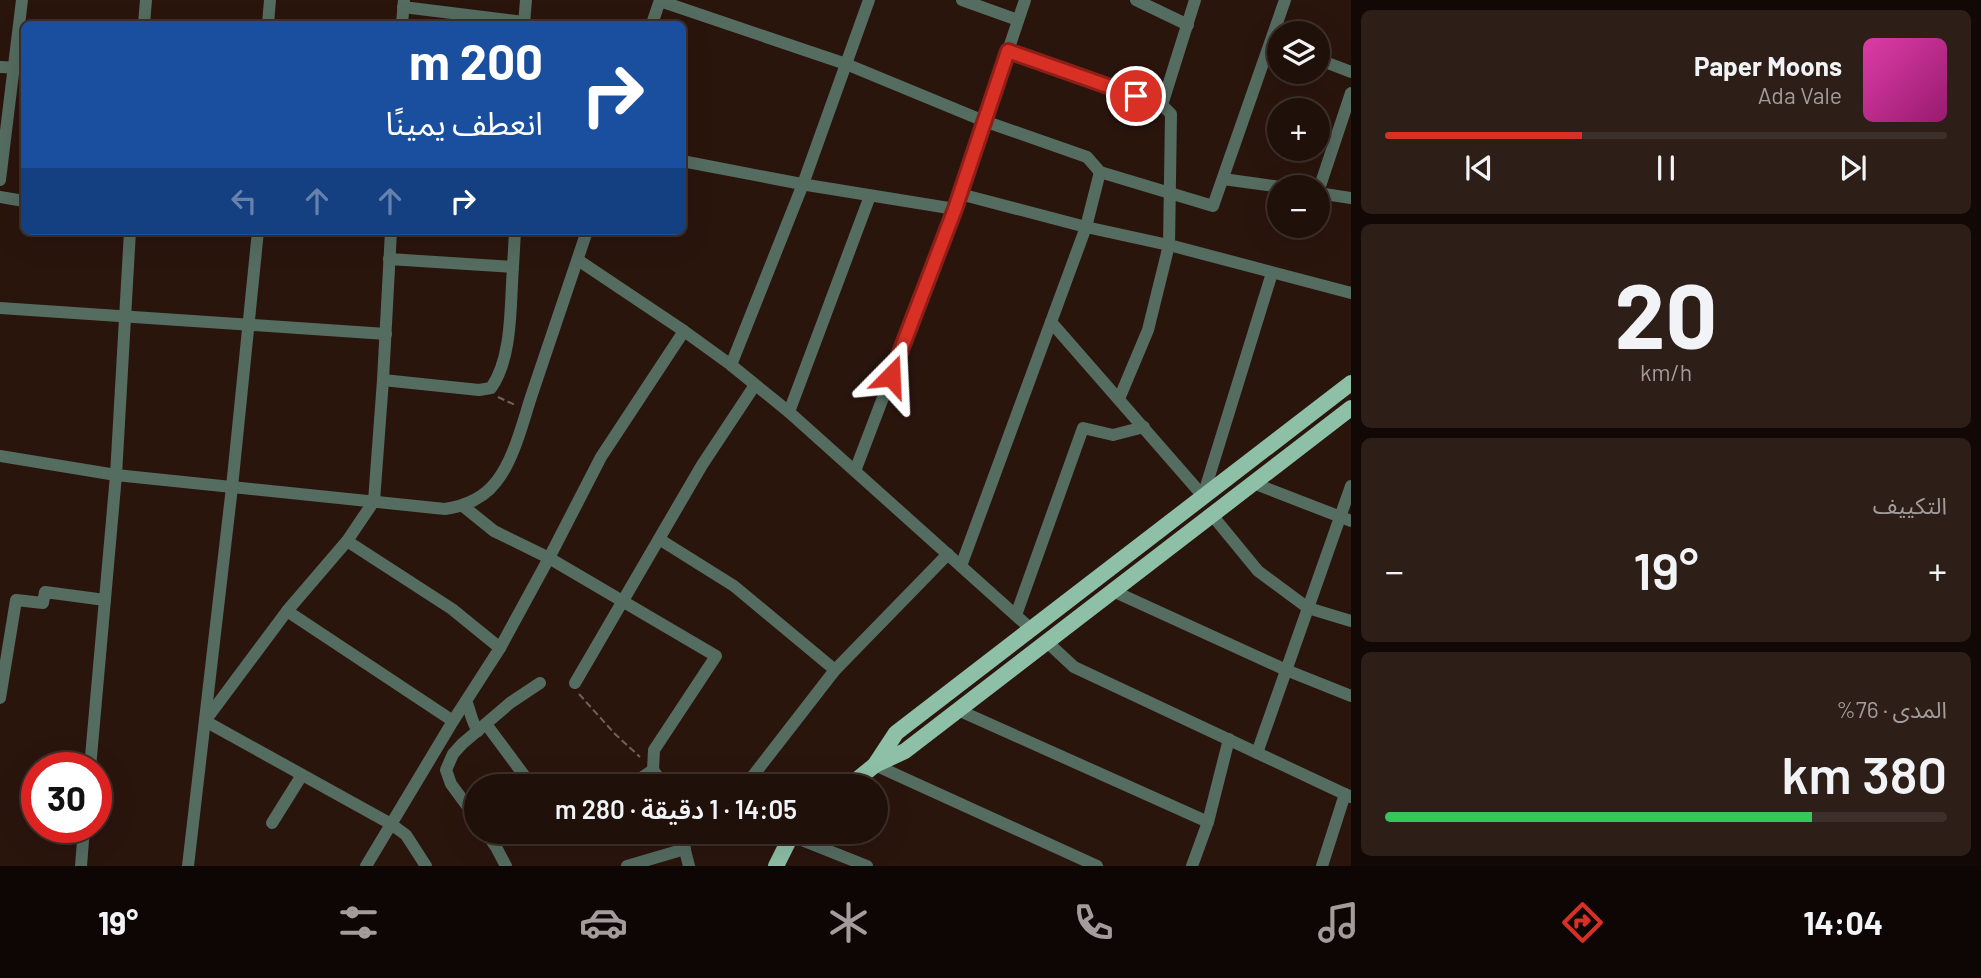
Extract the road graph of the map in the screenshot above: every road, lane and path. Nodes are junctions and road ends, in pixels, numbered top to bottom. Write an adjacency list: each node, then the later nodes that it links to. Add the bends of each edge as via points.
1 (22, 0): 14 (street)
2 (146, 0): 15 (street)
3 (270, 0): 16 (street)
4 (526, 0): 18 (street)
5 (869, 0): 23 (street)
6 (962, 0): 13 (street)
7 (1025, 0): 13 (street)
8 (1136, 0): 21 (street)
9 (1195, 0): 21 (street)
10 (1285, 0): 34 (street)
11 (660, 1): 19 (street); 23 (street)
12 (403, 4): 17 (street)
13 (1018, 20): 22 (street)
14 (21, 21)
15 (144, 21)
16 (268, 21)
17 (511, 21)
18 (524, 21)
19 (653, 21)
20 (21, 23): 26 (street)
21 (1188, 25): 29 (street)
22 (1008, 51): 29 (street); 30 (street)
23 (846, 64): 30 (street); 36 (street)
24 (1330, 64): 27 (street)
25 (0, 67): 26 (street)
26 (19, 68): 35 (street)
27 (1351, 72)
28 (1351, 93): 33 (street)
29 (1162, 105): 39 (street, via 1171,114)
30 (985, 121): 32 (street, via 1087,156); 38 (street)
31 (686, 162): 36 (street)
32 (1100, 172): 39 (street); 46 (street)
33 (1324, 175)
34 (1223, 179): 37 (street); 39 (street, via 1213,206)
35 (0, 180)
36 (803, 184): 41 (street); 64 (street)
37 (1267, 185)
38 (960, 194): 45 (street); 46 (street)
39 (1169, 194): 52 (street)
40 (1330, 194): 43 (street)
41 (870, 195): 45 (street); 72 (street)
42 (0, 197): 44 (street)
43 (1351, 198)
44 (21, 200)
45 (955, 209): 75 (street)
46 (1086, 227): 52 (street); 60 (street)
47 (130, 235): 59 (street)
48 (258, 235): 61 (street)
49 (391, 235): 53 (street)
50 (514, 235): 55 (street)
51 (586, 235): 54 (street)
52 (1169, 245): 56 (street); 69 (street, via 1148,330)
53 (389, 259): 55 (street); 63 (street)
54 (578, 260): 62 (street); 71 (street)
55 (513, 267): 68 (street, via 506,347 499,377)
56 (1272, 273): 57 (street); 80 (street)
57 (1351, 293)
58 (0, 308): 59 (street)
59 (125, 316): 61 (street); 76 (street)
60 (1051, 322): 69 (street); 89 (street)
61 (248, 324): 63 (street); 79 (street)
62 (684, 331): 64 (street); 88 (street, via 601,457)
63 (386, 334): 65 (street)
64 (731, 365): 67 (street)
65 (383, 380): 68 (street, via 480,390); 81 (street)
66 (1351, 383): 80 (main road)
67 (755, 385): 72 (street); 85 (street)
68 (491, 387): 71 (path, via 496,396)
69 (1119, 399): 73 (street)
70 (1351, 408): 77 (main road)
71 (526, 411): 82 (street, via 496,482)
72 (789, 412): 75 (street)
73 (1144, 428): 80 (street); 95 (street, via 1113,435 1083,428)
74 (0, 456): 76 (street)
75 (855, 471): 87 (street)
76 (116, 475): 79 (street); 91 (street)
77 (1253, 483): 83 (main road); 84 (street)
78 (1351, 485): 84 (street)
79 (232, 487): 81 (street); 108 (street)
80 (1203, 496): 97 (main road)
81 (374, 501): 82 (street, via 445,509); 86 (street)
82 (463, 506): 88 (street, via 494,531)
83 (1212, 515): 90 (main road); 93 (street, via 1258,571)
84 (1345, 519): 93 (street)
85 (659, 539): 92 (street); 100 (street, via 734,586)
86 (347, 541): 94 (street); 99 (street, via 452,609)
87 (948, 554): 89 (street); 100 (street)
88 (549, 558): 92 (street); 99 (street)
89 (961, 566): 95 (street)
90 (1113, 591): 98 (main road); 101 (street)
91 (105, 600): 105 (street, via 45,592 43,603 16,600); 112 (street)
92 (622, 601): 103 (street); 115 (street, via 716,656 654,750)
93 (1308, 608): 96 (street); 101 (street)
94 (287, 611): 108 (street); 109 (street)
95 (1016, 615): 97 (street)
96 (1351, 621)
97 (1031, 629): 114 (main road, via 896,733)
98 (1047, 642): 107 (main road); 111 (street, via 1074,667)
99 (500, 649): 106 (street)
100 (835, 670): 119 (street)
101 (1286, 670): 104 (street); 113 (street)
102 (540, 683): 110 (street)
103 (575, 683): 115 (path, via 579,696)
104 (1351, 696)
105 (0, 698)
106 (466, 701): 109 (street); 110 (street, via 471,721)
107 (958, 710): 114 (main road, via 905,751); 124 (street)
108 (205, 721): 121 (street); 134 (street)
109 (453, 722): 126 (street)
110 (482, 727): 116 (street); 123 (street, via 453,754 446,771)
111 (1229, 739): 113 (street); 124 (street)
112 (91, 752)
113 (1257, 752): 122 (street)
114 (875, 765): 120 (main road); 142 (street)
115 (653, 770): 117 (street); 118 (street)
116 (522, 774)
117 (647, 774)
118 (656, 774)
119 (754, 774)
120 (864, 774)
121 (302, 775): 125 (street); 126 (street)
122 (1348, 796): 144 (street)
123 (464, 802)
124 (1208, 822): 143 (street)
125 (272, 823)
126 (391, 824): 135 (street); 136 (street, via 407,835)
127 (83, 843): 133 (street)
128 (494, 844): 137 (street)
129 (684, 844): 132 (street)
130 (784, 844): 140 (main road)
131 (814, 844): 141 (street)
132 (685, 849): 138 (street); 139 (street)
133 (81, 866)
134 (188, 866)
135 (366, 866)
136 (426, 866)
137 (506, 866)
138 (627, 866)
139 (689, 866)
140 (776, 866)
141 (867, 866)
142 (1097, 866)
143 (1192, 866)
144 (1322, 866)

